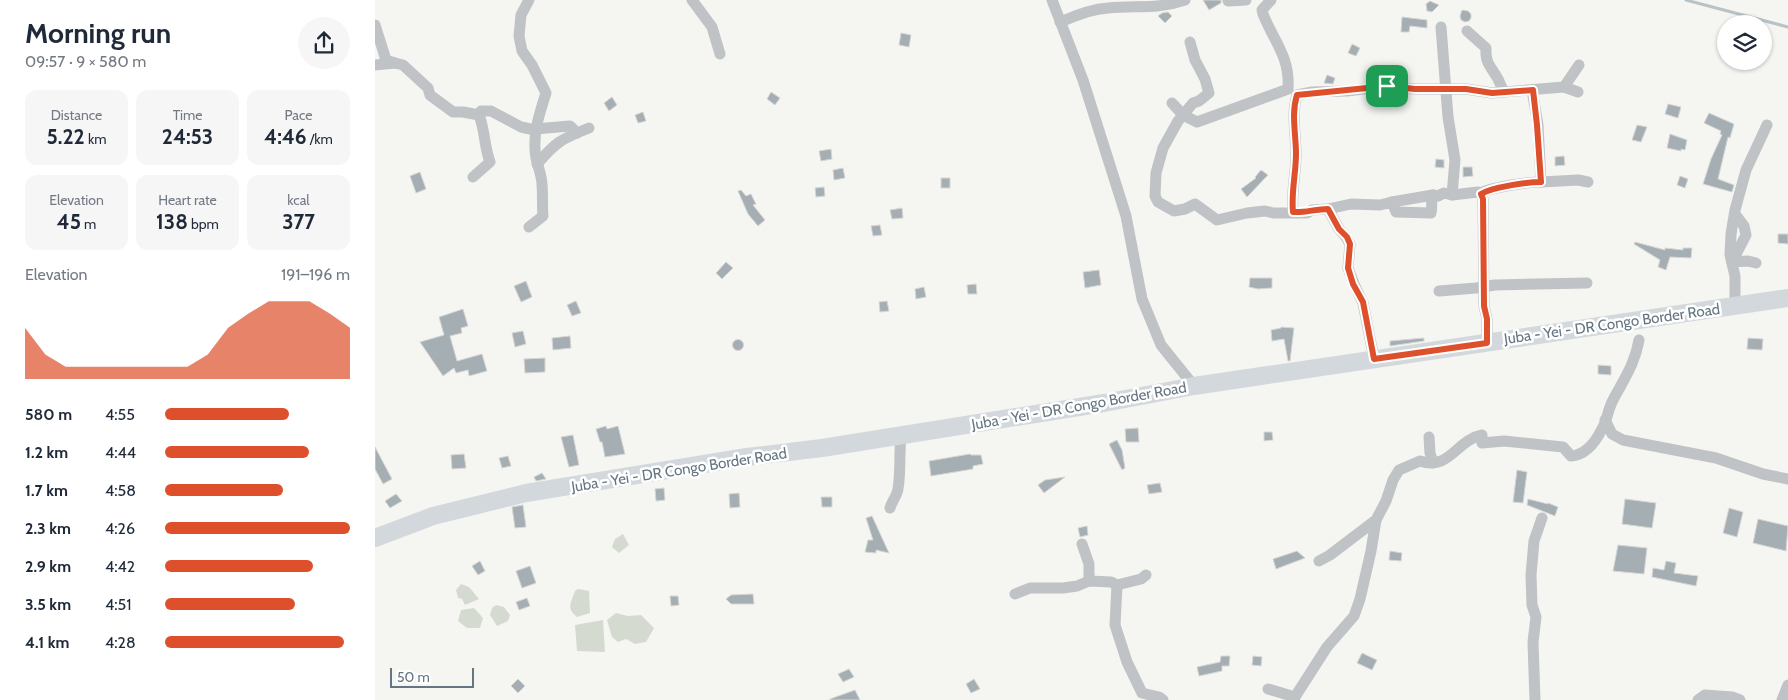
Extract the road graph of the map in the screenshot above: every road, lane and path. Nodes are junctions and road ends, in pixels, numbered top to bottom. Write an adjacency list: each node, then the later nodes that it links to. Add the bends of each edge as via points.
1 (529, 0): 29 (street, via 521,15 519,36 522,51 546,94)
2 (692, 0): 15 (street, via 712,27)
3 (1052, 0): 10 (street)
4 (1185, 0): 10 (street, via 1163,7 1084,12)
5 (1246, 0): 8 (street)
6 (1254, 0): 9 (street)
7 (1271, 0): 9 (street)
8 (1228, 1)
9 (1262, 10): 26 (street, via 1286,61 1288,89 1197,122)
10 (1060, 22): 52 (street, via 1083,80 1126,216 1142,299 1161,345)
11 (375, 25): 16 (street, via 386,60)
12 (1441, 27): 20 (street)
13 (1467, 32): 22 (street, via 1486,48 1485,56)
14 (1190, 42): 26 (street, via 1209,93 1193,103)
15 (720, 54)
16 (395, 63): 17 (street); 25 (street, via 413,74 428,88 430,95 453,112)
17 (375, 65)
18 (1579, 65): 19 (street)
19 (1564, 87): 21 (street); 23 (street)
20 (1446, 89): 22 (street); 37 (street, via 1449,133 1455,160); 40 (street, via 1387,86 1297,95)
21 (1533, 90): 22 (street); 33 (street)
22 (1503, 91)
23 (1578, 92)
24 (1172, 103): 26 (street)
25 (479, 115): 29 (street, via 481,111 491,112 521,127); 32 (street, via 490,162)
26 (1183, 115): 40 (street, via 1169,136 1159,162 1155,196 1158,202 1173,211 1195,204 1217,220 1265,211)
27 (1767, 125): 42 (street, via 1746,170 1735,210 1730,249)
28 (589, 128): 30 (street)
29 (535, 129): 30 (street, via 570,126); 31 (street)
30 (577, 133): 31 (street, via 554,145)
31 (537, 164): 41 (street, via 542,184 543,216)
32 (473, 177)
33 (1541, 182): 34 (street); 35 (street, via 1520,183)
34 (1588, 182)
35 (1481, 194): 37 (street); 45 (street)
36 (1433, 195): 37 (street, via 1444,192); 38 (street); 38 (street, via 1431,213 1396,212)
37 (1452, 195)
38 (1393, 202): 39 (street, via 1351,204)
39 (1328, 209): 40 (street); 51 (street, via 1350,244 1348,268 1363,302)
40 (1293, 212)
41 (529, 227)
42 (1732, 262): 43 (street); 48 (street)
43 (1756, 263)
44 (1587, 283): 45 (street)
45 (1484, 286): 46 (street); 50 (street)
46 (1439, 291)
47 (1788, 298): 48 (main road, Juba - Yei - DR Congo Border Road)
48 (1737, 306): 50 (main road, Juba - Yei - DR Congo Border Road)
49 (1639, 340): 53 (street, via 1631,369)
50 (1487, 343): 51 (main road, Juba - Yei - DR Congo Border Road)
51 (1374, 359): 52 (main road, Juba - Yei - DR Congo Border Road)
52 (1194, 386): 55 (main road, Juba - Yei - DR Congo Border Road)
53 (1605, 420): 54 (street); 57 (street, via 1611,434)
54 (1598, 434): 57 (street); 58 (street, via 1588,449 1575,456 1563,447 1482,443 1482,435 1465,443 1445,460)
55 (901, 436): 60 (street, via 900,479); 63 (main road, Juba - Yei - DR Congo Border Road, via 526,493 433,516)
56 (1429, 436): 58 (street)
57 (1617, 437): 59 (street, via 1698,460 1716,458)
58 (1433, 464): 62 (street, via 1420,461 1399,470)
59 (1788, 479)
60 (890, 508)
61 (1542, 518): 74 (street, via 1534,541 1531,575 1536,618 1533,642)
62 (1376, 520): 65 (street); 72 (street, via 1361,599 1354,616 1327,647)
63 (375, 538)
64 (1082, 544): 67 (street, via 1089,564)
65 (1319, 561)
66 (1146, 575): 68 (street)
67 (1089, 581): 68 (street); 69 (street, via 1063,588 1029,588)
68 (1117, 585): 73 (street, via 1115,625 1127,662 1142,693)
69 (1015, 594)
70 (1788, 685): 77 (street)
71 (1268, 689): 72 (street)
72 (1294, 699)
73 (1163, 700)
74 (1535, 700)
75 (1698, 700): 76 (street, via 1705,695)
76 (1740, 700)
77 (1782, 700)

